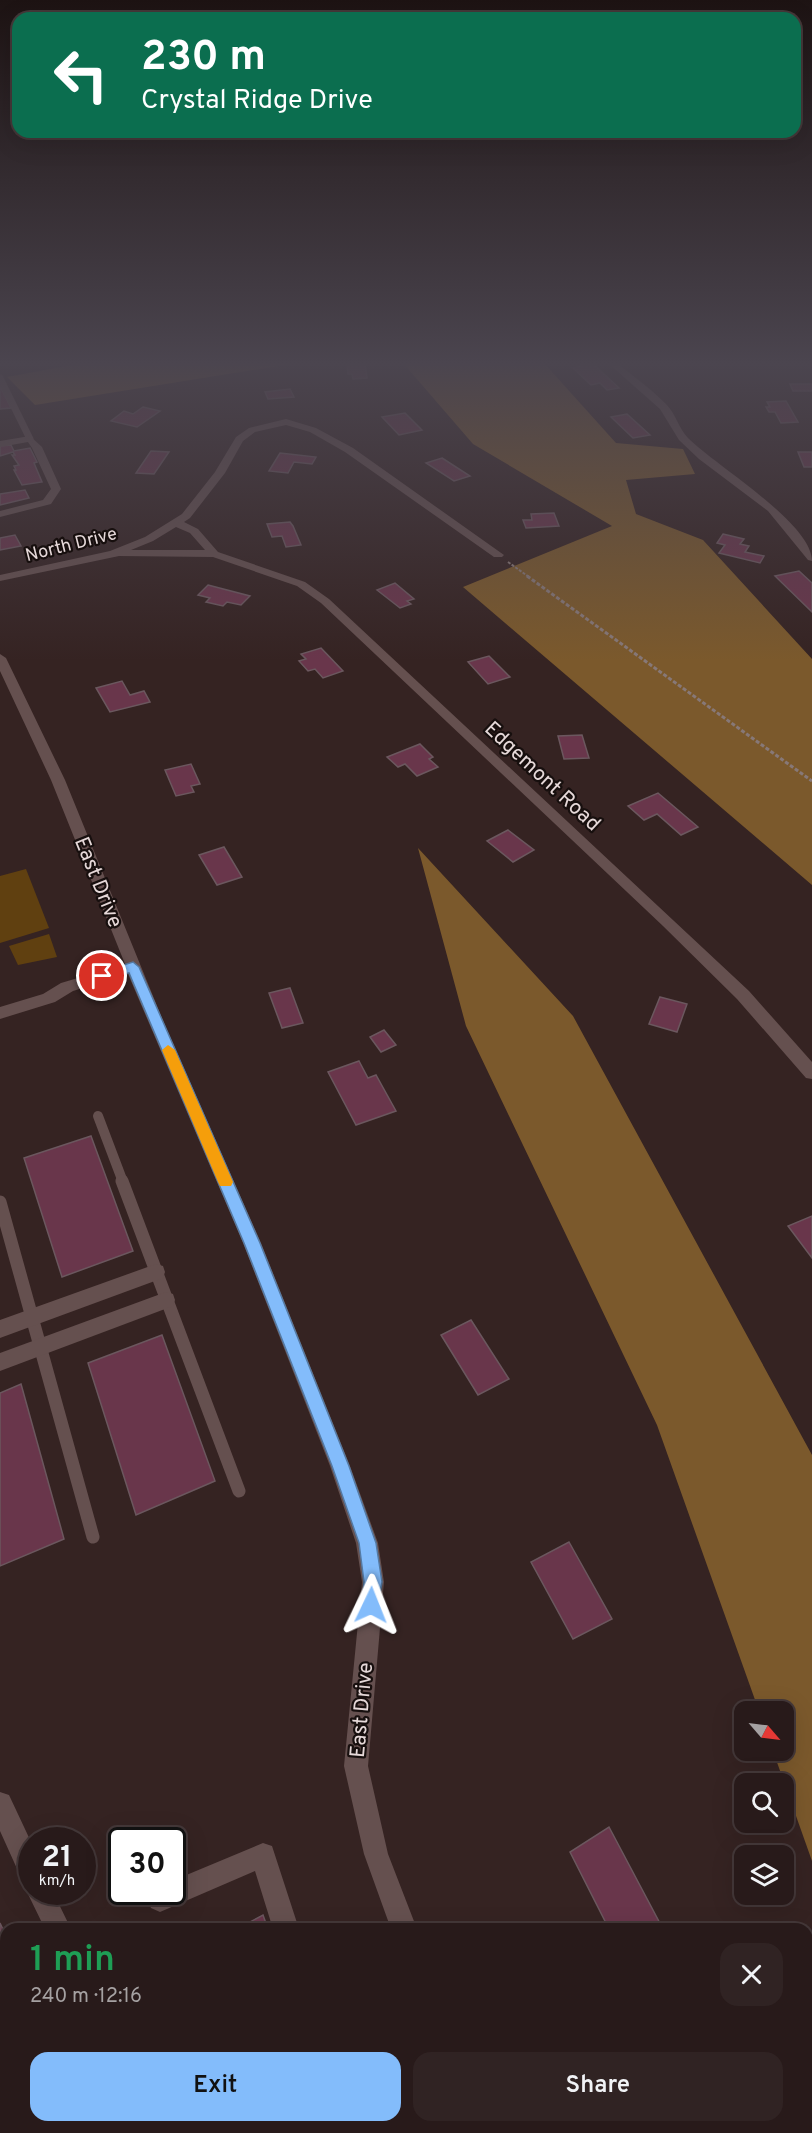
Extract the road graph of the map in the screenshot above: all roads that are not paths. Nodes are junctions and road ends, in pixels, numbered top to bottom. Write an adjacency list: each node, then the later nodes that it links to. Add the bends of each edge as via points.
1 (44, 463): 5 (street, via 56,489 46,502)
2 (224, 463): 6 (street, North Drive, via 205,494)
3 (367, 463): 9 (street, North Drive)
4 (713, 463): 10 (street, via 772,508)
5 (0, 514)
6 (177, 523): 7 (street, North Drive); 8 (street, Edgemont Road, via 194,531)
7 (113, 554): 8 (street, Edgemont Road); 11 (street, North Drive)
8 (214, 554): 15 (street, Edgemont Road, via 301,584 325,601 668,922 743,995)
9 (498, 555)
10 (812, 558)
11 (0, 578)
12 (1, 661): 13 (street, East Drive, via 58,780)
13 (135, 972): 14 (street, via 70,997 49,998); 32 (street, East Drive, via 252,1243 368,1543 373,1582 356,1766 376,1854)
14 (0, 1012)
15 (812, 1073)
16 (98, 1116): 18 (lane)
17 (0, 1202): 20 (lane)
18 (156, 1272): 19 (lane); 20 (street)
19 (166, 1300): 22 (street); 24 (lane)
20 (32, 1317): 21 (street); 22 (lane)
21 (0, 1329)
22 (40, 1347): 23 (street); 25 (lane)
23 (0, 1362)
24 (239, 1491)
25 (93, 1537)
26 (0, 1804): 27 (street)
27 (18, 1843)
28 (186, 1888): 31 (street, via 263,1855)
29 (46, 1905): 30 (street)
30 (55, 1923)
31 (284, 1923)
32 (402, 1923)

